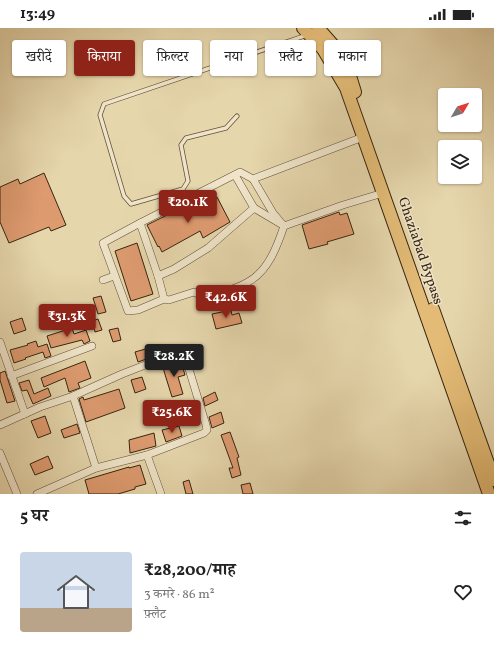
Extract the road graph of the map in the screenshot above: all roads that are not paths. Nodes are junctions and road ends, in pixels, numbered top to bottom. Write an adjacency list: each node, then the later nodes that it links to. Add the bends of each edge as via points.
1 (310, 30): 2 (lane, via 104,104 100,115 124,196 131,204 183,189 188,181 181,146 186,138 226,128); 3 (highway, Ghaziabad Bypass, via 346,88); 10 (highway, Ghaziabad Bypass, via 333,45 351,79)
2 (238, 116)
3 (363, 137): 5 (street); 6 (highway, Ghaziabad Bypass)
4 (235, 175): 5 (street, via 240,172); 7 (street); 8 (street)
5 (253, 179): 9 (street, via 273,213)
6 (383, 193): 9 (street); 10 (highway, Ghaziabad Bypass)
7 (254, 208): 9 (street); 12 (street, via 208,248)
8 (140, 223): 11 (street, via 103,243); 12 (street)
9 (284, 226): 14 (street, via 272,256 248,282 204,298 194,292)
10 (402, 234): 24 (highway, Ghaziabad Bypass); 29 (highway, Ghaziabad Bypass)
11 (114, 276): 13 (street); 14 (street, via 128,311 138,310)
12 (158, 276): 14 (street)
13 (103, 280)
14 (164, 299)
15 (0, 342): 17 (street)
16 (92, 346): 17 (street)
17 (12, 376): 19 (street)
18 (73, 396): 19 (street); 22 (street, via 122,374 182,353 190,369 207,430 199,436); 23 (street)
19 (25, 414): 20 (street)
20 (0, 425)
21 (0, 453): 26 (street)
22 (147, 454): 23 (street); 28 (street)
23 (96, 468): 25 (street)
24 (494, 480)
25 (49, 492): 27 (street)
26 (17, 494)
27 (37, 494)
28 (161, 494)
29 (489, 494)

